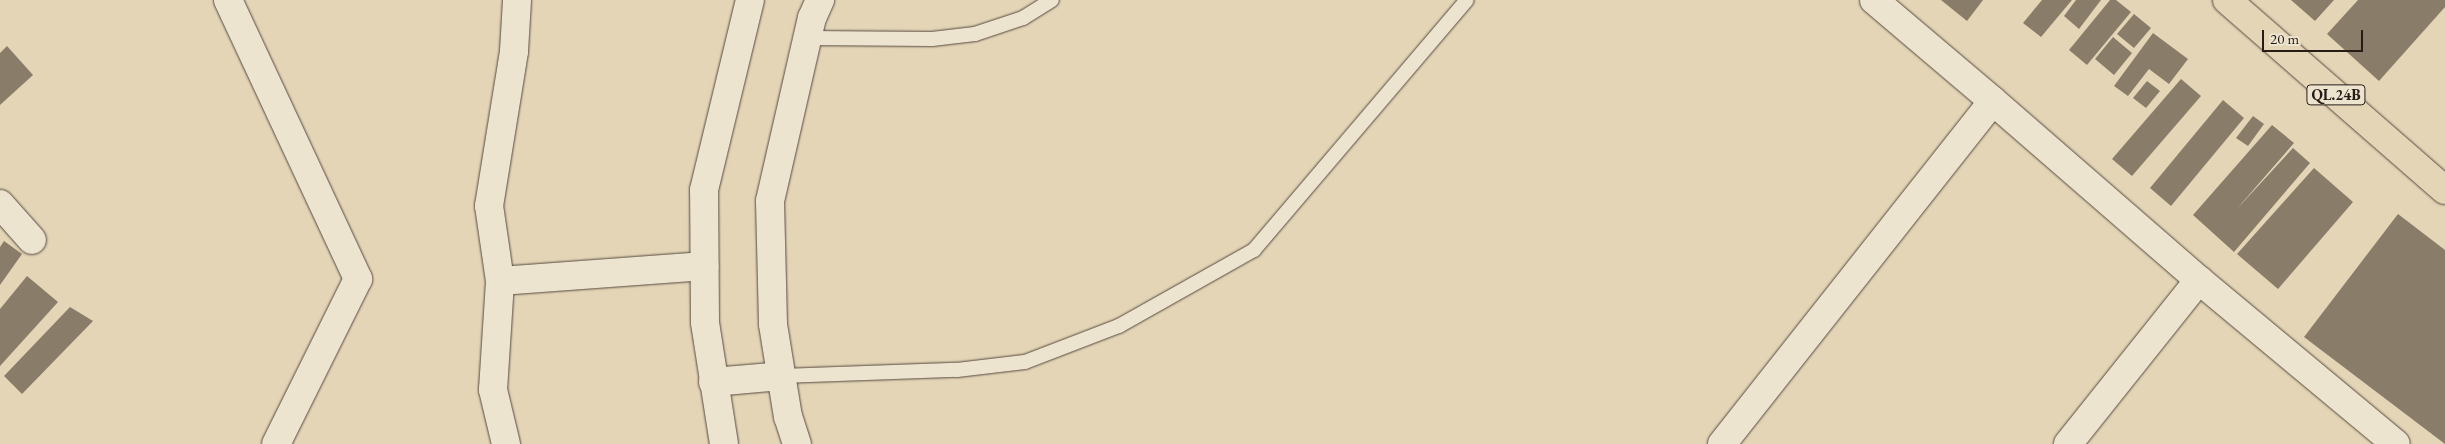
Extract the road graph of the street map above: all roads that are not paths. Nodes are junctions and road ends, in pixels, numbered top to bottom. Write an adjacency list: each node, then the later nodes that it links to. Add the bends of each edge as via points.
1 (228, 0): 19 (street, via 358,278)
2 (517, 0): 16 (street, via 514,51 489,206)
3 (750, 0): 14 (street, via 704,190)
4 (820, 0): 9 (street)
5 (1052, 0): 9 (lane, via 1024,18 975,34 932,40)
6 (1467, 0): 17 (lane, via 1254,250 1119,326 1025,362 957,370)
7 (1874, 0): 10 (street)
8 (2226, 0): 11 (main road, QL.24B)
9 (807, 38): 17 (street, via 770,201 773,324)
10 (1992, 100): 15 (street); 23 (street)
11 (2445, 190)
12 (0, 204): 13 (street)
13 (32, 240)
14 (704, 266): 16 (street); 18 (street, via 705,322)
15 (2199, 280): 24 (street); 25 (street)
16 (500, 281): 20 (street, via 493,390)
17 (781, 376): 18 (street); 22 (street, via 788,417)
18 (713, 382): 21 (street)
19 (276, 444)
20 (506, 444)
21 (724, 444)
22 (797, 444)
23 (1722, 444)
24 (2068, 444)
25 (2396, 444)

